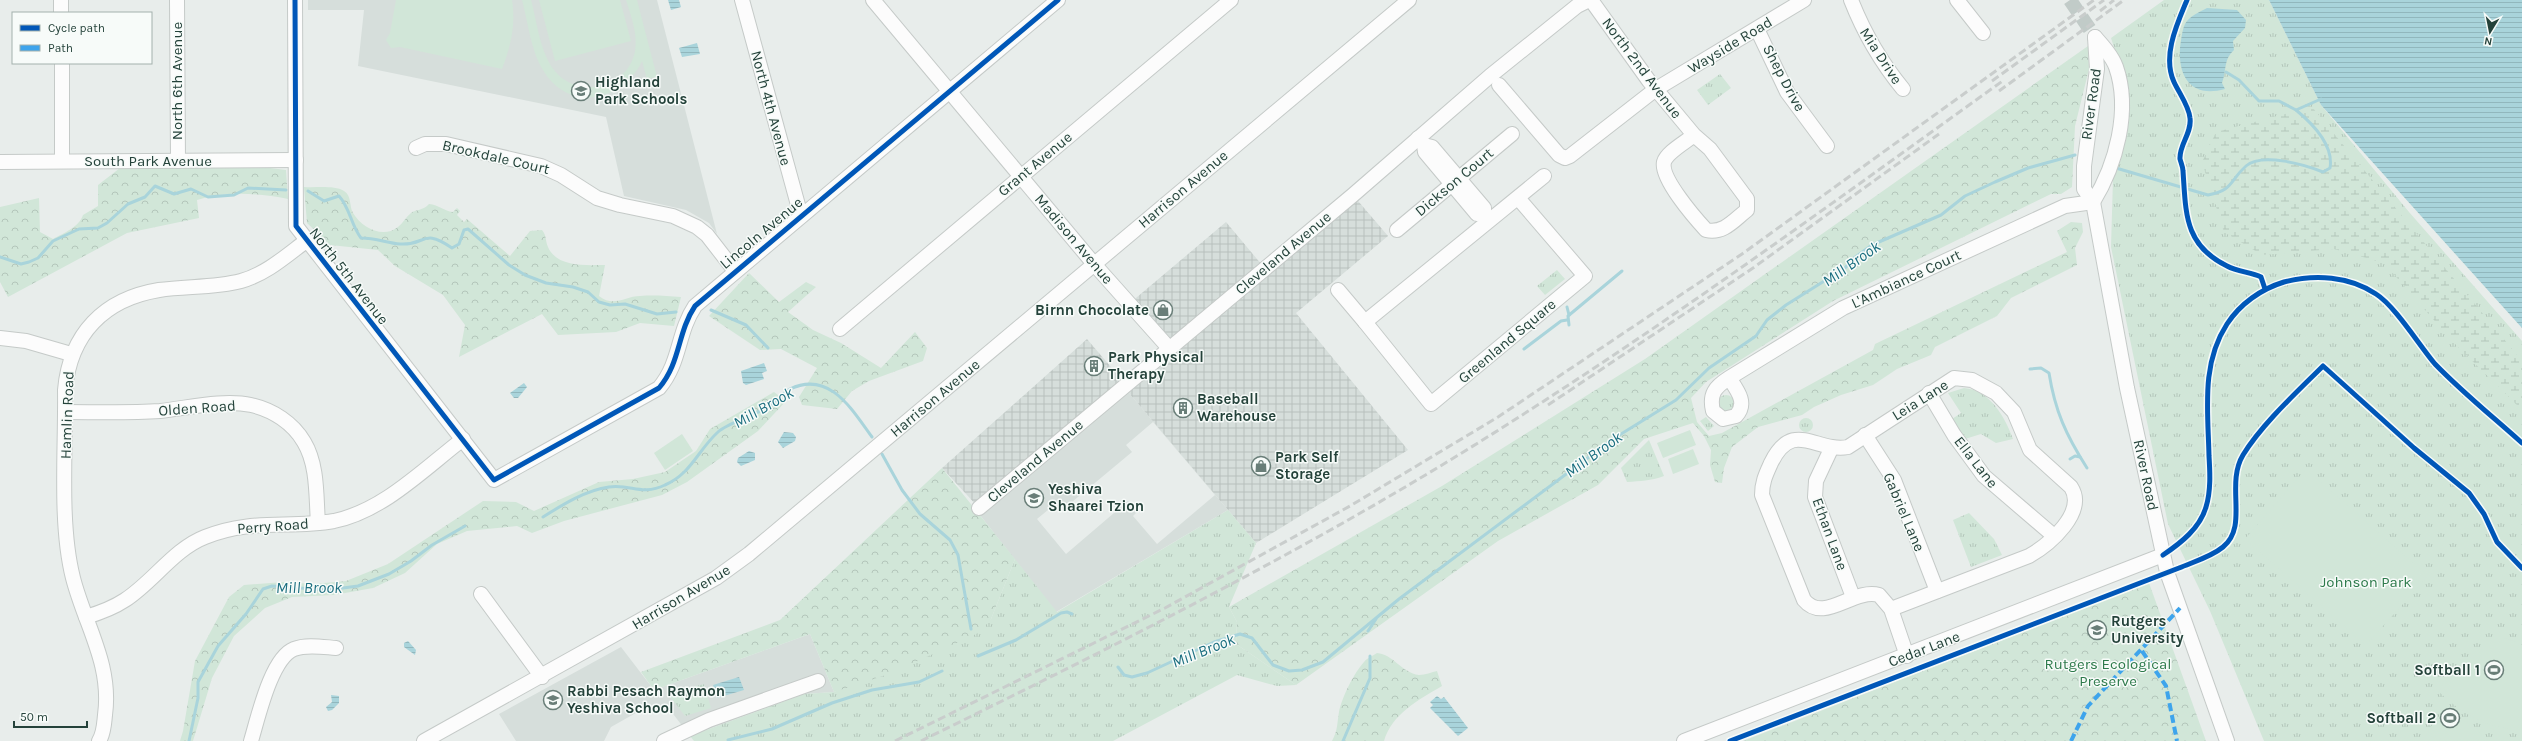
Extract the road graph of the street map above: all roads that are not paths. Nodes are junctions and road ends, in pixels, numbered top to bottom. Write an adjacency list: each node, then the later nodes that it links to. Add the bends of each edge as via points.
1 (61, 0): 13 (street)
2 (177, 0): 28 (street, North 6th Avenue)
3 (295, 0): 26 (street, North 5th Avenue)
4 (742, 0): 35 (street, North 4th Avenue)
5 (1058, 0): 20 (street, Lincoln Avenue)
6 (1231, 0): 31 (street, Grant Avenue)
7 (1409, 0): 39 (street, Harrison Avenue)
8 (1590, 0): 18 (street, North 2nd Avenue); 23 (street, Cleveland Avenue, via 1577,6 1490,76)
9 (1804, 0): 14 (street, Wayside Road)
10 (1851, 0): 19 (street, Mia Drive, via 1865,35 1885,68)
11 (1958, 0): 15 (street)
12 (879, 2): 20 (street, Madison Avenue)
13 (61, 12)
14 (1757, 28): 18 (street, Wayside Road); 24 (street, Shep Drive, via 1787,92)
15 (1983, 33)
16 (62, 64): 27 (street)
17 (1499, 85): 18 (street, Wayside Road, via 1564,158 1582,148)
18 (1656, 89): 22 (street, North 2nd Avenue)
19 (1902, 89)
20 (950, 92): 31 (street, Madison Avenue); 35 (street, Lincoln Avenue)
21 (1512, 134): 32 (street, Dickson Court)
22 (1694, 135): 22 (street, North 2nd Avenue, via 1667,157 1664,163 1666,178 1702,226 1706,230 1717,231 1729,225 1746,210 1747,199 1710,149)
23 (1421, 142): 32 (street, via 1424,152); 45 (street, Cleveland Avenue)
24 (1827, 146)
25 (416, 148): 40 (street, Brookdale Court, via 425,144 446,144 551,169 597,198 685,220 707,235)
26 (296, 160): 28 (street, South Park Avenue); 38 (street, North 5th Avenue, via 296,226)
27 (62, 161): 28 (street, South Park Avenue); 29 (street, South Park Avenue)
28 (178, 161)
29 (0, 162)
30 (1544, 176): 33 (street)
31 (1021, 177): 39 (street, Madison Avenue); 43 (street, Grant Avenue)
32 (1455, 180): 36 (street, via 1477,214); 37 (street, Dickson Court)
33 (1518, 198): 36 (street); 42 (street, Greenland Square, via 1585,276 1431,404)
34 (2093, 202): 34 (street, River Road, via 2105,183 2116,146 2122,98 2116,66 2095,37 2097,69 2084,172 2084,189); 47 (street, L'Ambiance Court, via 2065,206 1843,308); 57 (street, River Road, via 2125,381)
35 (801, 216): 40 (street, Lincoln Avenue)
36 (1486, 216): 42 (street)
37 (1397, 230)
38 (306, 241): 46 (street, Hamlin Road, via 269,268 242,281 160,290 132,297 117,304 90,326); 51 (street, North 5th Avenue)
39 (1094, 264): 45 (street, Madison Avenue); 65 (street, Harrison Avenue, via 749,554 716,578)
40 (736, 270): 53 (street, Lincoln Avenue, via 695,306 687,318 674,366 659,388)
41 (1338, 290): 42 (street, Greenland Square)
42 (1364, 322)
43 (840, 328)
44 (0, 338): 46 (street, via 26,341)
45 (1168, 347): 54 (street, Cleveland Avenue)
46 (71, 354): 49 (street, Hamlin Road, via 67,370)
47 (1729, 378)
48 (1929, 393): 50 (street, Leia Lane); 56 (street, Ella Lane, via 1954,435 1984,476); 56 (street, Leia Lane, via 1954,378 1972,380 1996,393 2014,412 2030,450 2076,494 2074,513)
49 (65, 412): 55 (street, Olden Road, via 145,411 230,404 250,405 273,412 292,426 305,443 313,467); 62 (street, Hamlin Road, via 68,555)
50 (1865, 435): 52 (street, Leia Lane, via 1848,447); 58 (street, Gabriel Lane, via 1894,480)
51 (463, 439): 53 (street, North 5th Avenue); 55 (street, Perry Road, via 386,498 345,518)
52 (1831, 449): 60 (street, Ethan Lane, via 1816,481 1815,497); 60 (street, via 1810,439 1793,440 1783,446 1775,455 1764,479 1762,495 1800,591 1808,604 1816,609 1824,609)
53 (494, 480)
54 (979, 508)
55 (318, 523): 62 (street, Perry Road, via 257,524 232,528 204,537 183,551 124,601)
56 (2054, 536): 58 (street, Leia Lane, via 2042,549 2029,556)
57 (2163, 555): 64 (street, Cedar Lane); 72 (street, River Road, via 2211,701)
58 (1937, 591): 61 (street, Leia Lane)
59 (481, 594): 65 (street)
60 (1853, 597): 61 (street, via 1865,594 1879,596)
61 (1891, 609): 64 (street)
62 (86, 617): 67 (street, Hamlin Road, via 107,681 105,720)
63 (336, 648): 68 (street, via 306,647 286,653 274,670)
64 (1907, 656): 71 (street, Cedar Lane)
65 (542, 676): 69 (street, Harrison Avenue)
66 (818, 681): 70 (street, via 709,720)
67 (99, 741)
68 (250, 741)
69 (424, 741)
70 (664, 741)
71 (1684, 741)
72 (2227, 741)

